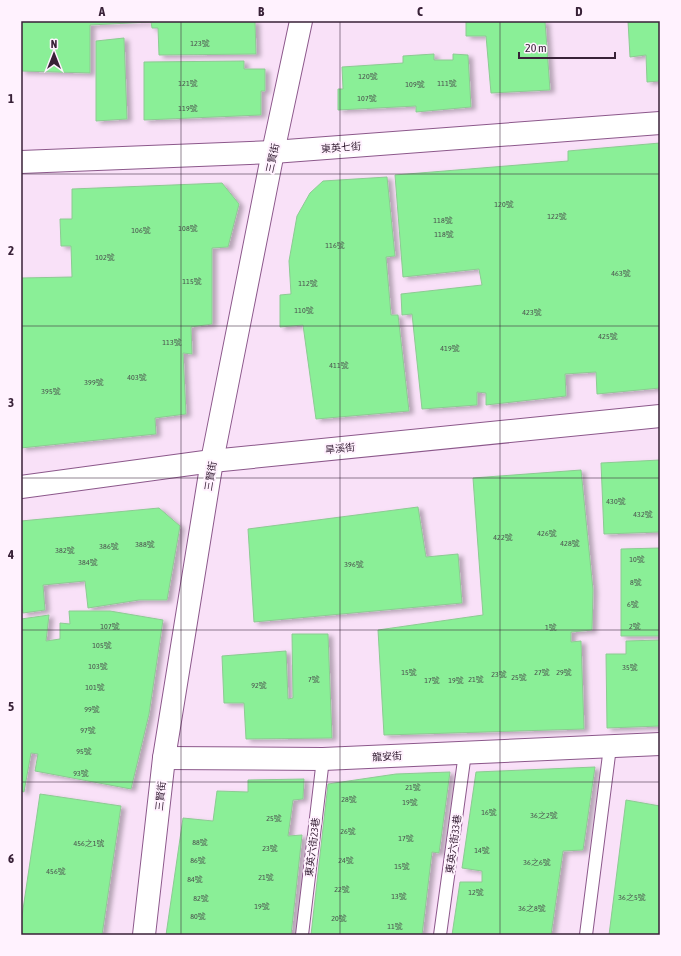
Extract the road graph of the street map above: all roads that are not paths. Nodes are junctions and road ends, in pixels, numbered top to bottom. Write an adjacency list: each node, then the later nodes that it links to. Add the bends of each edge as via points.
1 (302, 21): 3 (street, 三賢街)
2 (660, 123): 3 (street, 東英七街)
3 (273, 152): 4 (street, 東英七街); 6 (street, 三賢街)
4 (21, 162)
5 (660, 416): 6 (street, 旱溪街)
6 (212, 460): 7 (street, 旱溪街); 11 (street, 三賢街)
7 (21, 487)
8 (660, 744): 9 (street, 龍安街)
9 (610, 747): 10 (street, 龍安街); 16 (lane)
10 (465, 752): 12 (street, 龍安街); 15 (lane, 東英六街33巷)
11 (164, 758): 12 (street, 龍安街); 13 (street, 三賢街)
12 (323, 759): 14 (lane, 東英六街23巷)
13 (144, 935)
14 (302, 935)
15 (440, 935)
16 (586, 935)

